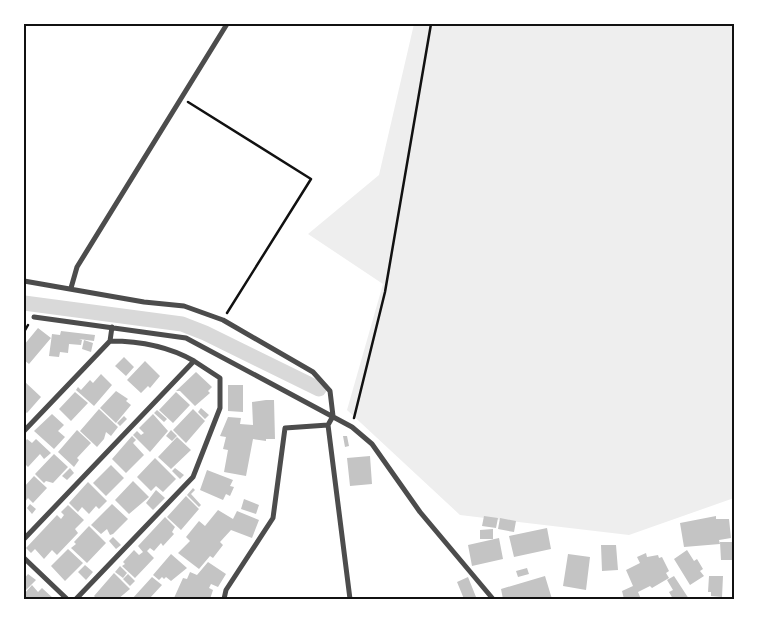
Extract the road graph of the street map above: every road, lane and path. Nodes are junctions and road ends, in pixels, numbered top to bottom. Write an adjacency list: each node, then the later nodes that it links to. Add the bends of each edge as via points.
1 (227, 24): 3 (street)
2 (431, 24): 13 (path, via 386,292)
3 (181, 97): 5 (street, via 77,267); 7 (path, via 311,179)
4 (24, 281): 5 (street)
5 (71, 288): 7 (street, via 184,306)
6 (34, 317): 8 (street)
7 (223, 320): 11 (street, via 313,372 330,392)
8 (112, 327): 9 (street); 11 (street, via 186,338)
9 (110, 341): 10 (street, via 136,341 178,352); 14 (street)
10 (194, 361): 15 (street); 18 (street, via 220,378 220,408 193,477)
11 (333, 416): 12 (street); 13 (street)
12 (328, 425): 19 (street, via 285,428 273,518 226,590); 20 (street)
13 (352, 427): 21 (street, via 372,444 420,512)
14 (24, 431)
15 (24, 539)
16 (24, 558): 17 (street)
17 (68, 599)
18 (76, 599)
19 (224, 599)
20 (350, 599)
21 (493, 599)

